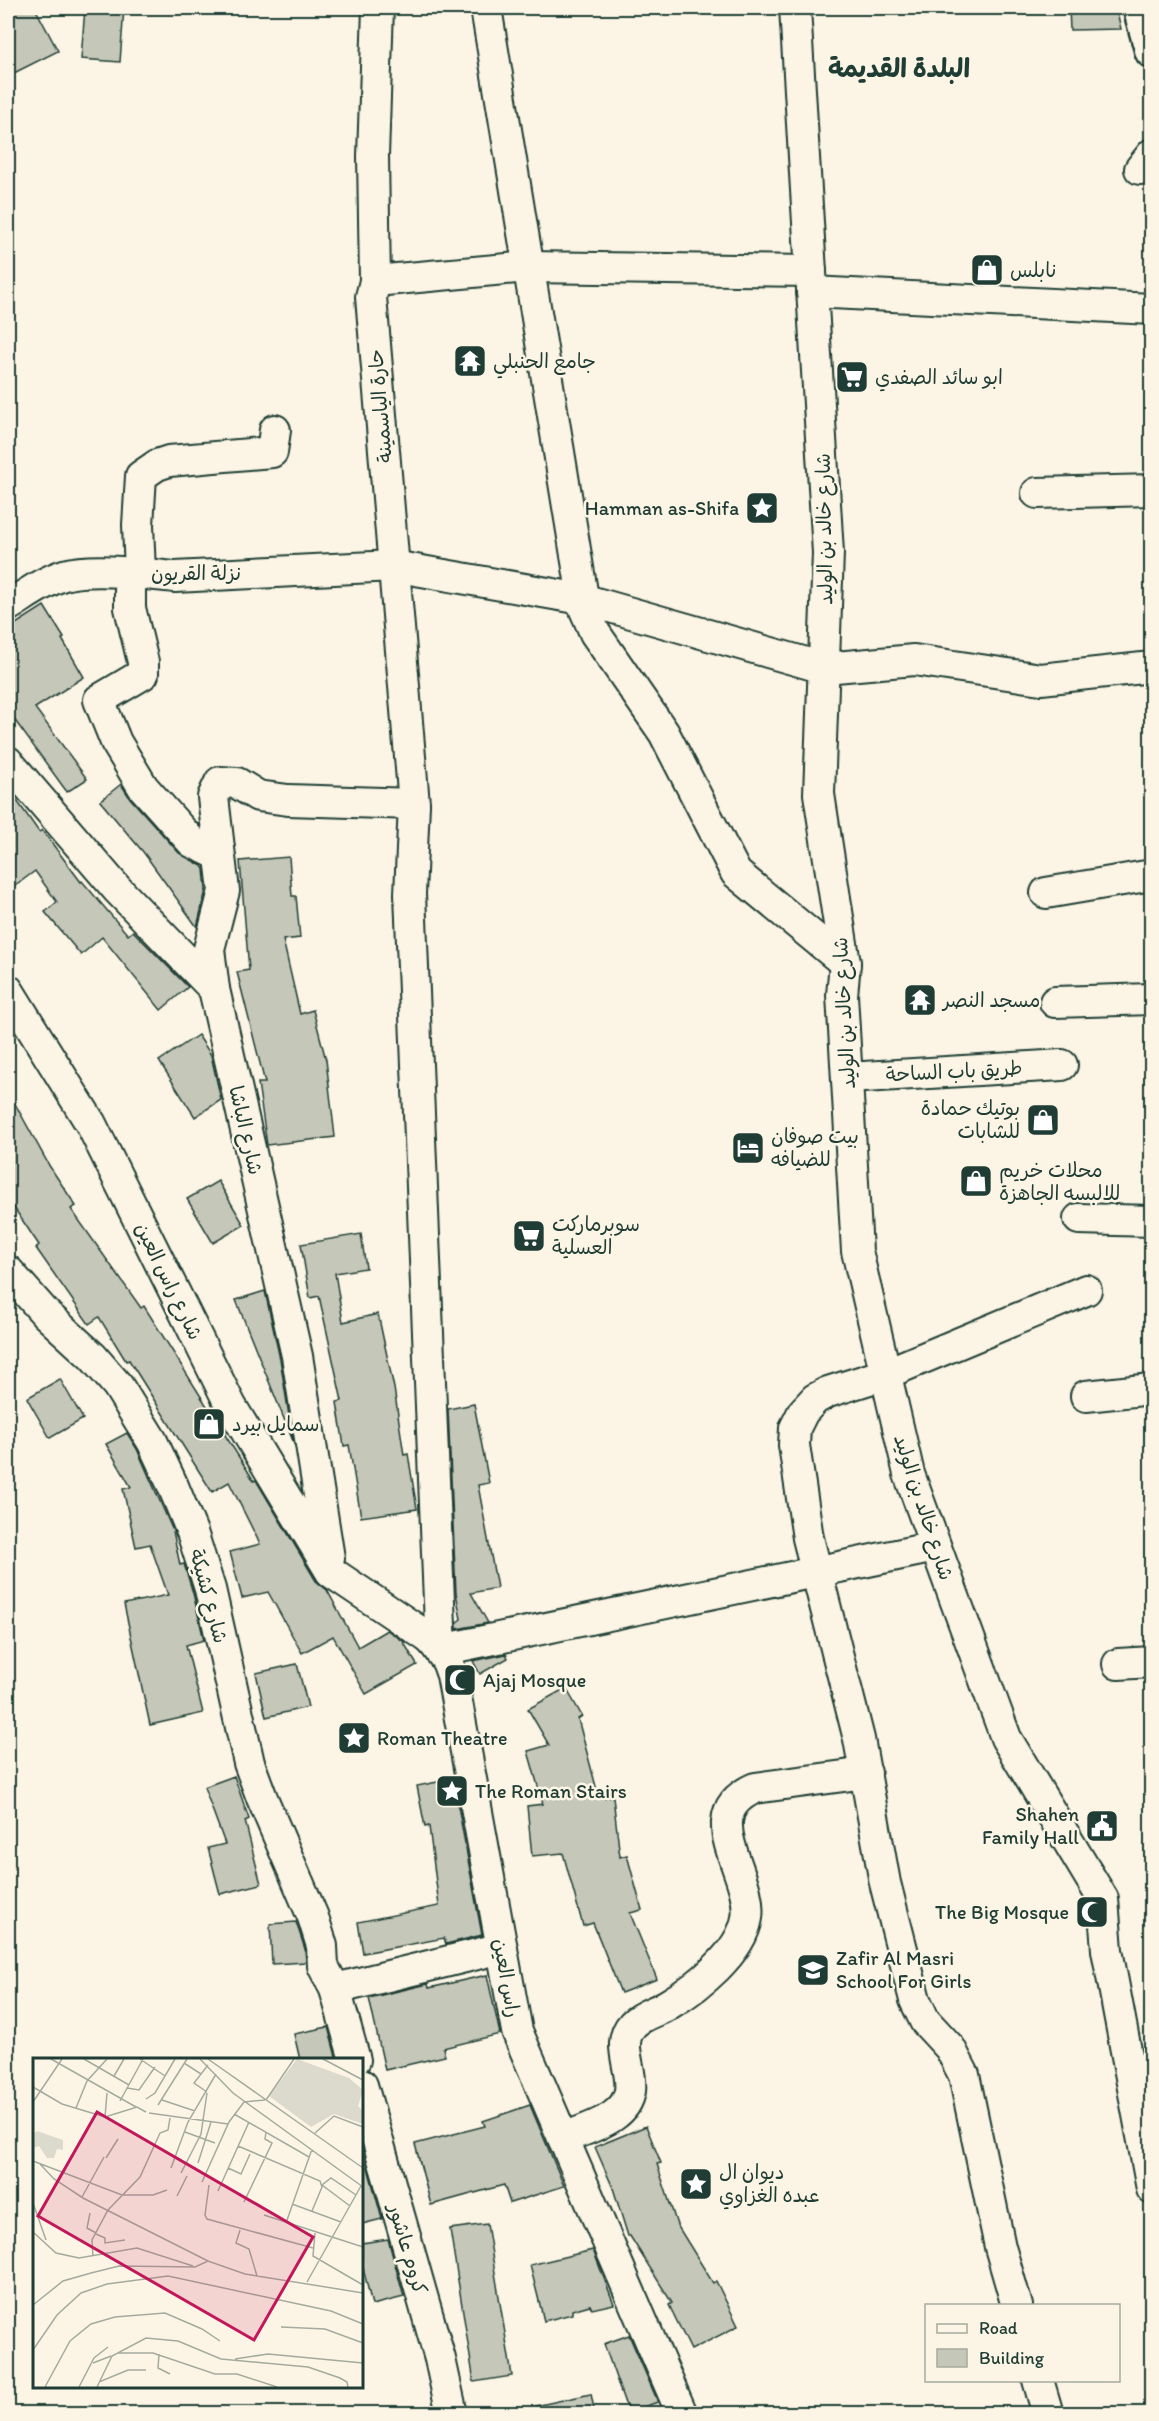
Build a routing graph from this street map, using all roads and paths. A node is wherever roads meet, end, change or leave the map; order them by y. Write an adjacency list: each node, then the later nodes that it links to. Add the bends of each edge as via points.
1 (378, 8): 7 (street, حارة الياسمينة, via 373,156)
2 (486, 8): 6 (street)
3 (795, 8): 8 (street, شارع خالد بن الوليد)
4 (1140, 8): 5 (main road)
5 (1152, 51)
6 (528, 267): 7 (street); 8 (street); 15 (street)
7 (375, 281): 13 (street, حارة الياسمينة, via 371,297)
8 (812, 282): 9 (street, via 1033,303); 18 (street, شارع خالد بن الوليد, via 828,553)
9 (1152, 309)
10 (275, 430): 14 (street, via 272,452 170,461 141,476)
11 (1152, 490): 12 (street)
12 (1037, 493)
13 (393, 566): 14 (street, نزلة القريون, via 175,577); 15 (street, نزلة القريون); 20 (street, حارة الياسمينة)
14 (135, 573): 16 (street, نزلة القريون, via 64,575); 21 (street, via 130,608 143,674 99,700 116,742 143,787 192,842)
15 (582, 598): 18 (street, نزلة القريون); 24 (street, via 595,633 664,733 736,873)
16 (8, 606)
17 (1152, 667): 18 (street, via 1041,679 914,660)
18 (824, 668): 24 (street, شارع خالد بن الوليد, via 819,794)
19 (8, 762): 25 (street, via 117,889)
20 (414, 804): 21 (street, شارع الباشا, via 288,800 258,796 237,783 220,782 213,797); 41 (street, حارة الياسمينة, via 410,894)
21 (219, 855): 25 (street, شارع الباشا, via 224,891 209,949)
22 (1152, 875): 23 (street)
23 (1046, 893)
24 (845, 963): 30 (street, شارع خالد بن الوليد, via 842,995)
25 (214, 989): 39 (street, شارع الباشا, via 297,1356)
26 (8, 990): 39 (street, شارع راس العين, via 91,1124 231,1406)
27 (1152, 999): 28 (street)
28 (1055, 1002)
29 (1062, 1065): 30 (street, طريق باب الساحة)
30 (847, 1078): 35 (street, شارع خالد بن الوليد, via 857,1251)
31 (1079, 1219): 32 (street)
32 (1152, 1221)
33 (8, 1271): 46 (street, شارع كشيكة, via 112,1379 135,1410 170,1478 210,1589 249,1763 313,1917)
34 (1086, 1290): 35 (street)
35 (885, 1374): 38 (street, شارع خالد بن الوليد, via 909,1474); 40 (street, via 815,1399 795,1428 794,1445)
36 (1152, 1389): 37 (street)
37 (1086, 1396)
38 (935, 1547): 40 (street); 49 (street, شارع خالد بن الوليد, via 1006,1738 1103,1899 1107,1950)
39 (331, 1572): 41 (street)
40 (816, 1572): 41 (street); 44 (street)
41 (433, 1642): 45 (street, راس العين, via 452,1674)
42 (1152, 1662): 43 (street)
43 (1118, 1664)
44 (866, 1773): 50 (street, via 755,1788 733,1803 727,1815 727,1834 748,1912 741,1938 724,1960 686,1992 631,2026 624,2043 632,2076 624,2106 606,2120); 52 (street, via 885,1883 915,2000 925,2021 950,2048 964,2075 1000,2247)
45 (502, 1948): 46 (street); 50 (street, راس العين, via 517,2031)
46 (329, 1977): 47 (street)
47 (354, 2058)
48 (363, 2088): 54 (street, كروم عاشور, via 435,2338)
49 (1145, 2121): 51 (street)
50 (563, 2138): 55 (street, راس العين)
51 (1152, 2190)
52 (1016, 2304)
53 (1039, 2382): 56 (street)
54 (452, 2414)
55 (682, 2414)
56 (1048, 2414)

